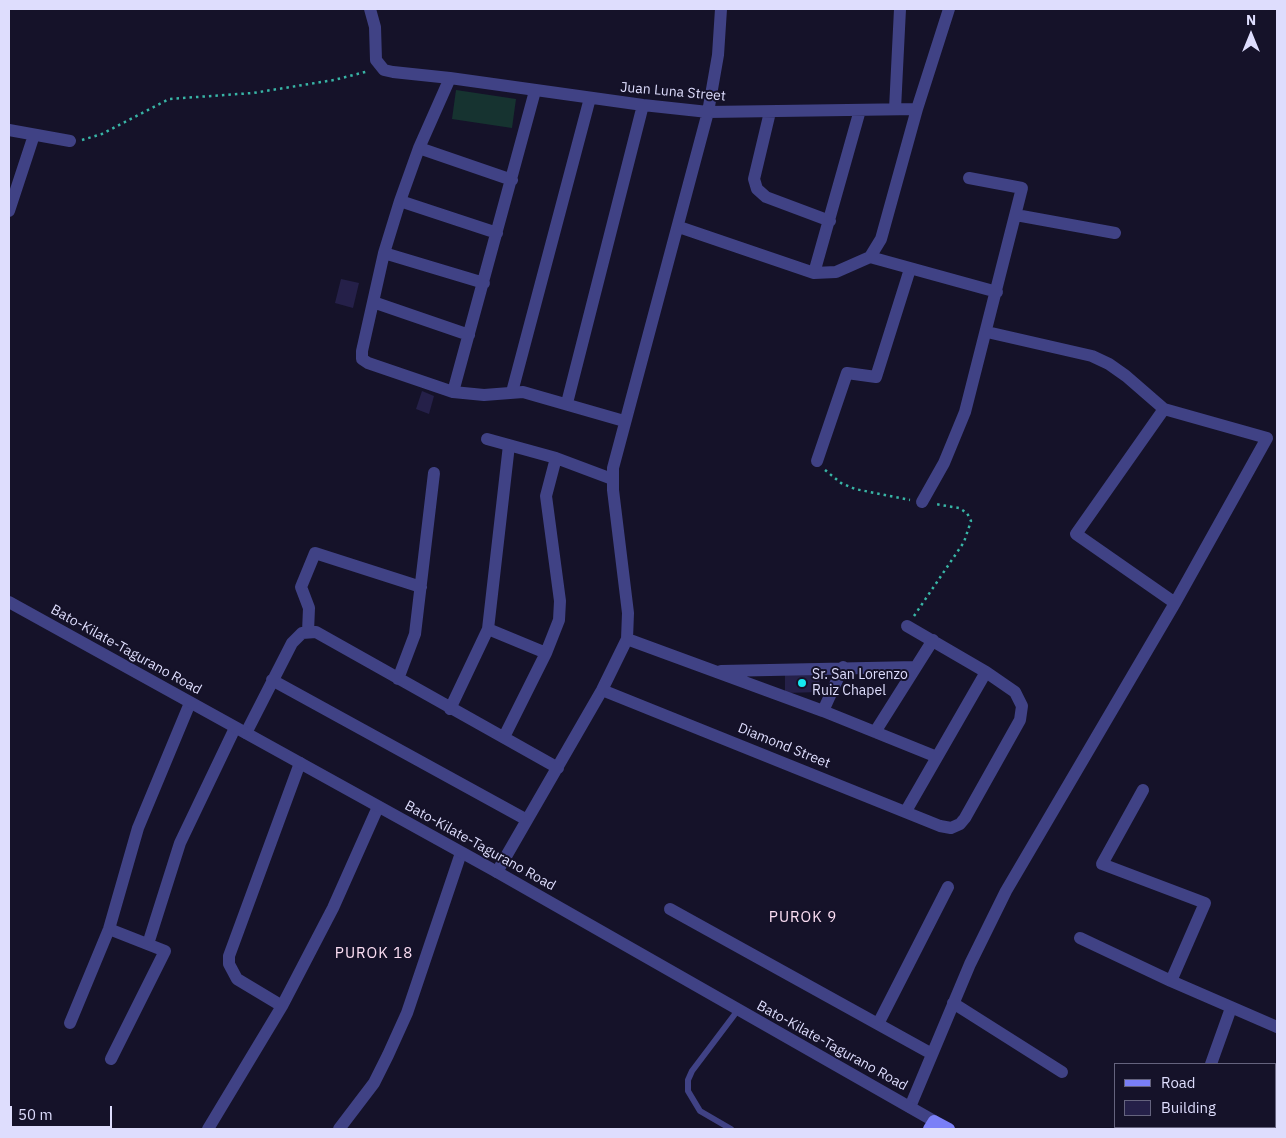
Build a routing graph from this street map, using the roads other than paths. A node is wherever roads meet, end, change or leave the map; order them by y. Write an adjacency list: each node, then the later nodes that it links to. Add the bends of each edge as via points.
1 (370, 9): 5 (street, Juan Luna Street, via 379,66 393,72)
2 (721, 9): 12 (street, via 718,55)
3 (900, 9): 9 (street)
4 (949, 9): 10 (street)
5 (450, 78): 6 (street, Juan Luna Street); 17 (street)
6 (536, 91): 7 (street, Juan Luna Street); 19 (street)
7 (590, 98): 8 (street, Juan Luna Street); 37 (street)
8 (643, 106): 12 (street, Juan Luna Street); 38 (street)
9 (895, 109): 10 (street, Juan Luna Street); 11 (street, Juan Luna Street)
10 (917, 109): 28 (street, via 881,239)
11 (860, 110): 13 (street, Juan Luna Street); 23 (street)
12 (708, 112): 13 (street, Juan Luna Street); 24 (street)
13 (770, 112): 23 (street, via 754,179 756,189 766,197)
14 (9, 130): 15 (street)
15 (34, 135): 16 (street); 21 (street)
16 (70, 141)
17 (419, 148): 19 (street); 20 (street)
18 (969, 178): 22 (street, via 1022,188)
19 (512, 180): 25 (street)
20 (400, 201): 25 (street); 27 (street)
21 (9, 211)
22 (1016, 215): 26 (street); 32 (street)
23 (830, 221): 30 (street)
24 (679, 227): 30 (street); 40 (street)
25 (498, 233): 31 (street)
26 (1115, 233)
27 (384, 252): 31 (street); 33 (street)
28 (870, 257): 29 (street); 30 (street, via 836,272)
29 (910, 269): 32 (street); 44 (street, via 876,378 848,373)
30 (814, 273)
31 (484, 283): 35 (street)
32 (997, 292): 34 (street)
33 (373, 302): 35 (street); 36 (street, via 362,350 364,362)
34 (987, 332): 39 (street, via 1068,350 1110,364); 47 (street, via 957,436)
35 (470, 335): 36 (street)
36 (453, 392): 37 (street, via 484,395)
37 (512, 392): 38 (street, via 534,394)
38 (567, 404): 40 (street)
39 (1164, 409): 50 (street, via 1076,534); 50 (street, via 1268,438)
40 (624, 421): 46 (street)
41 (487, 439): 42 (street)
42 (509, 445): 43 (street); 52 (street)
43 (556, 458): 46 (street); 56 (street, via 546,496 560,611)
44 (817, 461)
45 (434, 473): 48 (street)
46 (612, 479): 54 (street, via 628,613)
47 (922, 502)
48 (421, 587): 53 (street, via 315,553 301,587 309,608); 61 (street, via 412,645)
49 (9, 602): 64 (street, Bato-Kilate-Tagurano Road)
50 (1175, 603): 85 (street, via 1006,891 983,934)
51 (907, 626): 55 (street)
52 (488, 629): 56 (street); 65 (street)
53 (308, 632): 61 (street, via 326,636); 62 (street, via 302,633 292,643)
54 (627, 639): 59 (street); 63 (street)
55 (933, 640): 58 (street); 60 (street)
56 (546, 653): 69 (street)
57 (843, 667): 58 (street); 59 (street); 66 (street)
58 (916, 667): 68 (street)
59 (713, 671): 66 (street)
60 (986, 672): 70 (street); 75 (street, Diamond Street, via 1015,692 1022,712 965,818 956,827 946,828)
61 (398, 679): 65 (street)
62 (272, 680): 67 (street); 76 (street)
63 (602, 690): 72 (street); 75 (street, Diamond Street)
64 (190, 703): 67 (street, Bato-Kilate-Tagurano Road); 81 (street, via 138,828)
65 (450, 709): 69 (street)
66 (824, 712): 68 (street)
67 (240, 730): 71 (street, Bato-Kilate-Tagurano Road); 83 (street, via 180,843)
68 (875, 732): 70 (street)
69 (504, 737): 72 (street)
70 (936, 757): 75 (street)
71 (300, 763): 74 (street, Bato-Kilate-Tagurano Road); 86 (street, via 229,956 229,964 237,979)
72 (558, 768): 76 (street)
73 (1143, 790): 84 (street, via 1102,864 1205,903)
74 (378, 807): 77 (street, Bato-Kilate-Tagurano Road); 86 (street, via 333,908)
75 (906, 811)
76 (527, 820): 78 (street)
77 (461, 853): 78 (street, Bato-Kilate-Tagurano Road); 99 (street, via 407,1013 374,1084)
78 (498, 872): 88 (street, Bato-Kilate-Tagurano Road)
79 (948, 887): 90 (street)
80 (670, 909): 90 (street)
81 (109, 929): 83 (street); 89 (street)
82 (1080, 938): 84 (street)
83 (148, 944): 93 (street, via 165,951)
84 (1171, 981): 87 (street)
85 (954, 1003): 92 (street); 95 (street)
86 (282, 1006): 98 (street)
87 (1231, 1008): 91 (street); 94 (street)
88 (738, 1010): 96 (street, Bato-Kilate-Tagurano Road); 100 (lane, via 688,1080 688,1091 700,1111)
89 (70, 1023)
90 (878, 1024): 92 (street)
91 (1277, 1027)
92 (932, 1054): 96 (street)
93 (111, 1059)
94 (1211, 1063)
95 (1062, 1072)
96 (910, 1107): 97 (street, Bato-Kilate-Tagurano Road)
97 (932, 1125): 101 (main road)
98 (208, 1129)
99 (339, 1129)
100 (731, 1129)
101 (949, 1129)

